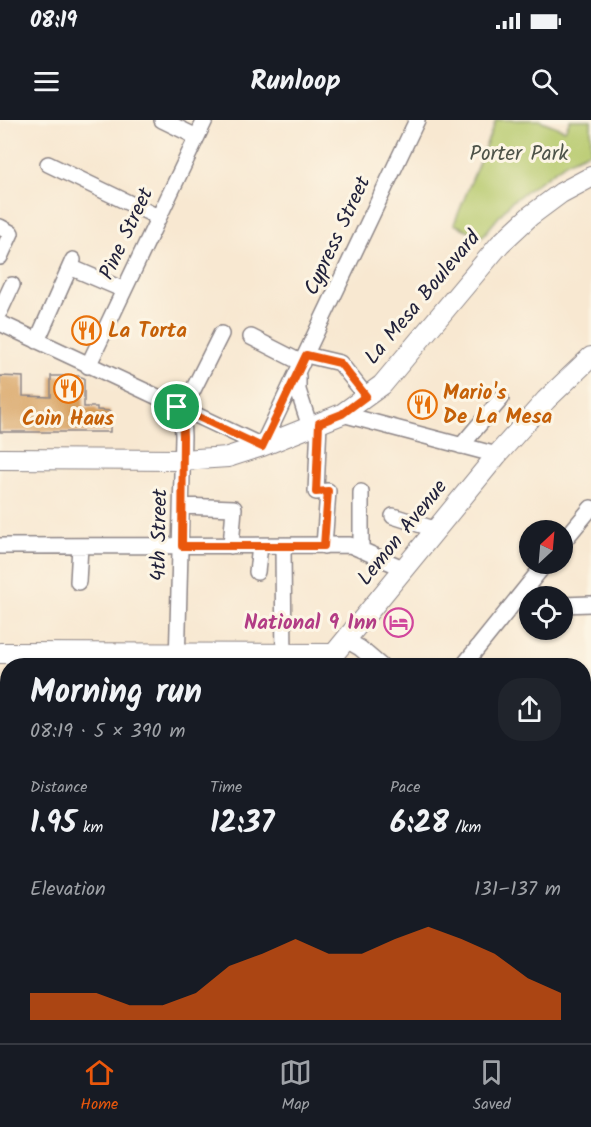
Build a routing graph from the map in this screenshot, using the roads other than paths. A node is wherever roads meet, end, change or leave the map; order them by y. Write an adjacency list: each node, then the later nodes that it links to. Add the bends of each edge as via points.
1 (162, 120): 4 (street)
2 (205, 120): 4 (street, Pine Street)
3 (417, 120): 18 (street, Cypress Street)
4 (197, 137): 7 (street, Pine Street)
5 (48, 164): 7 (street)
6 (591, 178): 20 (main road, La Mesa Boulevard, via 561,193 500,244 382,385)
7 (158, 218): 11 (street, Pine Street)
8 (0, 227): 9 (street, via 11,233)
9 (0, 257)
10 (12, 285): 12 (street)
11 (124, 290): 16 (street, via 71,264); 19 (street, Pine Street)
12 (0, 311)
13 (0, 323): 16 (street)
14 (222, 334): 22 (street)
15 (251, 337): 18 (street)
16 (36, 341): 19 (street)
17 (591, 357): 27 (main road, Lemon Avenue, via 546,400)
18 (302, 362): 20 (street, via 340,363); 24 (street, Cypress Street, via 298,390); 26 (street, Cypress Street)
19 (88, 366): 22 (street)
20 (366, 396): 23 (main road, La Mesa Boulevard)
21 (501, 399): 25 (street)
22 (180, 408): 26 (street); 29 (street, 4th Street)
23 (342, 414): 24 (main road, La Mesa Boulevard); 25 (street)
24 (315, 425): 26 (main road, La Mesa Boulevard); 42 (street, via 316,492 328,491)
25 (461, 446): 27 (street)
26 (262, 447): 29 (main road, La Mesa Boulevard, via 228,457)
27 (498, 455): 34 (main road, Lemon Avenue)
28 (0, 459): 29 (main road, La Mesa Boulevard)
29 (182, 460): 31 (street, 4th Street)
30 (361, 492): 43 (street)
31 (182, 506): 38 (street, 4th Street); 39 (street, via 234,508)
32 (591, 508): 35 (street)
33 (393, 516): 34 (street)
34 (437, 530): 44 (main road, Lemon Avenue)
35 (573, 530)
36 (0, 546): 37 (street)
37 (80, 546): 38 (street); 46 (street)
38 (182, 546): 39 (street); 53 (street, 4th Street)
39 (231, 546): 40 (street)
40 (260, 546): 41 (street); 45 (street)
41 (283, 546): 42 (street); 54 (street)
42 (324, 546): 43 (street, via 350,545)
43 (361, 550): 44 (street)
44 (405, 569): 50 (main road, Lemon Avenue)
45 (258, 573)
46 (78, 582)
47 (591, 604): 48 (street)
48 (573, 605)
49 (519, 607): 57 (street)
50 (346, 640): 55 (main road, Lemon Avenue, via 334,654); 56 (street)
51 (0, 653): 52 (main road, Lemon Avenue)
52 (61, 658)
53 (177, 658)
54 (284, 658)
55 (301, 658)
56 (373, 658)
57 (471, 658)

